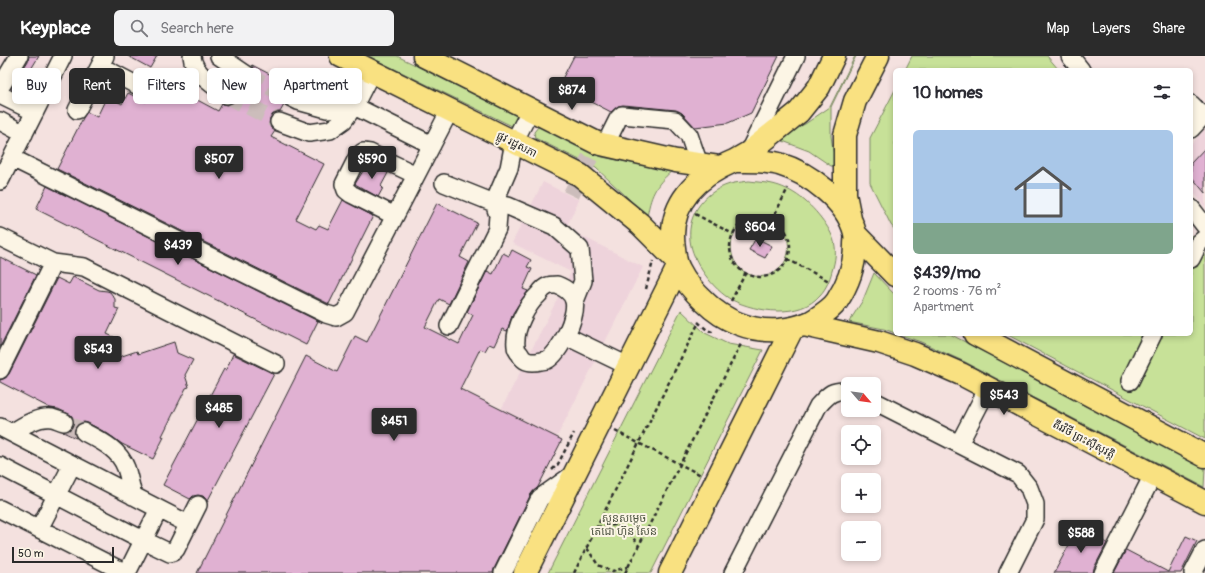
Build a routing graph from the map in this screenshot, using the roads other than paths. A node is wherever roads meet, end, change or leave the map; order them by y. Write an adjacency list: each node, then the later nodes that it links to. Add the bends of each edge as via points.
1 (19, 56): 17 (street)
2 (63, 56): 25 (street)
3 (192, 56): 16 (street, via 192,62)
4 (219, 56): 12 (street)
5 (341, 56): 14 (main road, ផ្លូវ រដ្ឋសភា)
6 (424, 56): 22 (main road)
7 (796, 56): 35 (street)
8 (834, 56): 35 (main road, via 819,87 799,112)
9 (878, 56): 43 (main road, via 855,101 845,135 845,194)
10 (1070, 56): 13 (street)
11 (103, 61): 15 (street); 23 (street)
12 (237, 68)
13 (1080, 68)
14 (372, 71): 20 (street); 24 (main road, ផ្លូវ រដ្ឋសភា)
15 (133, 81)
16 (207, 82)
17 (0, 88)
18 (0, 94): 25 (street)
19 (309, 104): 20 (street, via 327,109)
20 (354, 106): 28 (street, via 344,120 330,130 309,134); 32 (street)
21 (1193, 106): 26 (street)
22 (531, 109): 31 (street); 33 (main road)
23 (77, 110)
24 (450, 110): 31 (main road, ផ្លូវ រដ្ឋសភា); 32 (street)
25 (35, 112): 30 (street)
26 (1204, 115): 29 (street)
27 (0, 122): 30 (street)
28 (279, 122)
29 (1193, 127)
30 (24, 134): 34 (street)
31 (514, 142): 39 (street, via 509,168); 47 (main road, ផ្លូវ រដ្ឋសភា, via 580,175 640,224)
32 (432, 145): 36 (street)
33 (605, 145): 35 (main road, via 676,161); 35 (street, via 622,116 675,120)
34 (12, 158): 37 (street); 41 (street, via 336,317 345,312)
35 (725, 162): 43 (main road, via 758,160 798,172 828,192 838,203); 47 (main road, via 704,177 679,206 673,223)
36 (416, 175): 41 (street); 41 (street, via 370,153 363,152 358,156 344,184 346,190)
37 (0, 181)
38 (444, 183): 39 (street)
39 (494, 203): 50 (street, via 508,206 554,226 580,249 583,281); 51 (street, via 498,214 497,229)
40 (1193, 211): 42 (street)
41 (395, 216)
42 (1205, 226)
43 (852, 227): 49 (main road); 52 (main road, via 855,252 852,272 845,289 835,305 821,316)
44 (0, 237): 48 (street)
45 (1205, 238): 46 (street, via 1199,243)
46 (1193, 255)
47 (677, 263): 52 (main road, via 687,283 710,308 726,318 755,329 770,331); 57 (main road)
48 (53, 264): 56 (street, via 84,267); 58 (street)
49 (893, 273)
50 (575, 301): 53 (street, via 574,317); 53 (street, via 565,288 557,285 547,286 534,298 523,315 516,347 522,358 528,362 547,360)
51 (449, 326)
52 (798, 327): 60 (main road, តីរវិថី ព្រះស៊ីសុវត្តិ, via 879,342 915,354); 85 (main road)
53 (566, 336): 57 (street)
54 (979, 336): 67 (main road)
55 (1152, 336): 59 (street)
56 (276, 364)
57 (628, 366): 70 (main road)
58 (0, 370)
59 (1130, 381)
60 (988, 388): 66 (street); 71 (main road, តីរវិថី ព្រះស៊ីសុវត្តិ)
61 (841, 391): 86 (street, via 828,394 818,406)
62 (881, 405): 66 (street)
63 (64, 422): 64 (street, via 50,418)
64 (6, 430): 68 (street)
65 (84, 432): 73 (street, via 111,447 120,457 126,468)
66 (959, 444): 87 (street, via 1018,474 1029,488 1035,519)
67 (1205, 456)
68 (72, 465): 72 (street); 73 (street)
69 (0, 466): 72 (street)
70 (575, 473): 83 (street, via 540,498); 84 (main road)
71 (1154, 475): 74 (main road, តីរវិថី ព្រះស៊ីសុវត្តិ); 88 (street)
72 (57, 495): 79 (street); 80 (street)
73 (133, 496): 76 (street)
74 (1205, 502)
75 (198, 505): 78 (street)
76 (159, 509): 78 (street); 80 (street)
77 (0, 510): 79 (street)
78 (188, 524): 80 (street, via 173,552 170,553)
79 (39, 529): 82 (street)
80 (143, 540): 82 (street)
81 (1205, 550): 89 (street)
82 (127, 573)
83 (503, 573)
84 (525, 573)
85 (670, 573)
86 (733, 573)
87 (1008, 573)
88 (1103, 573)
89 (1193, 573)

